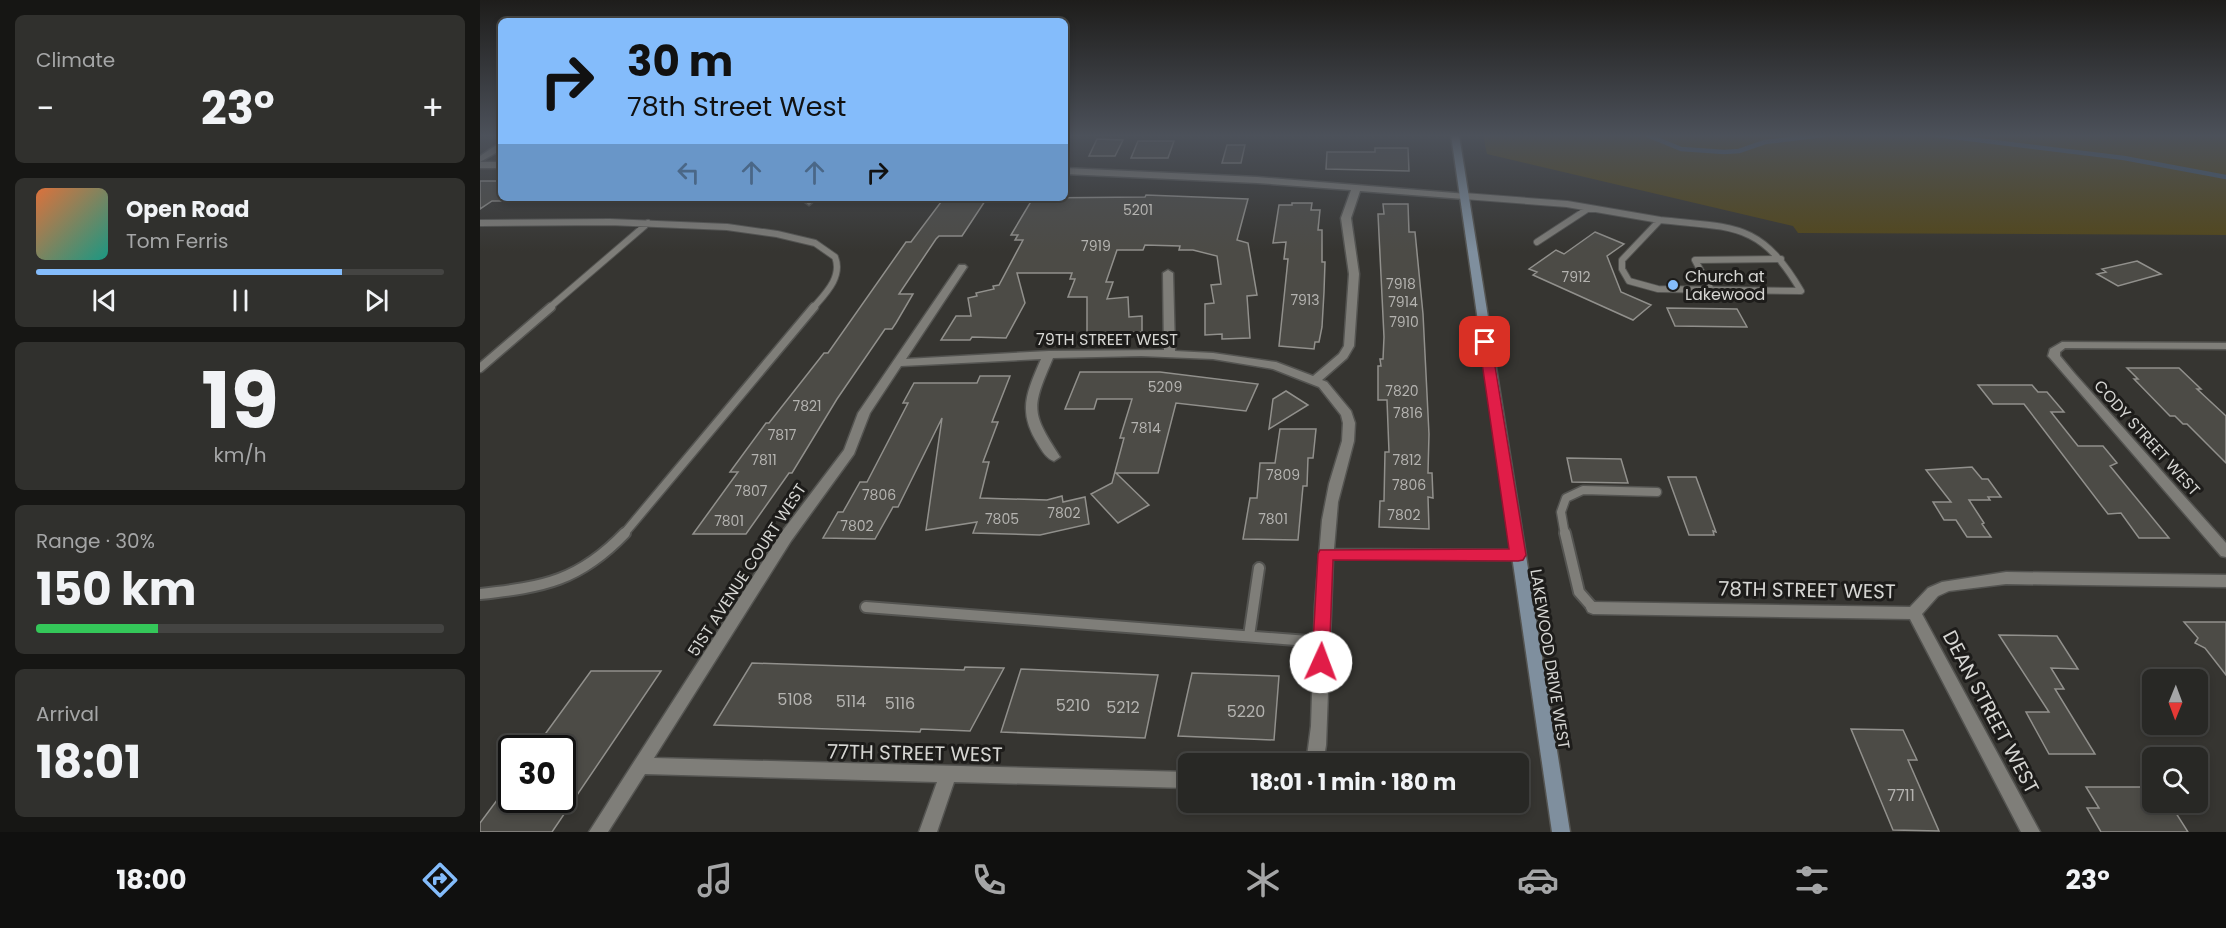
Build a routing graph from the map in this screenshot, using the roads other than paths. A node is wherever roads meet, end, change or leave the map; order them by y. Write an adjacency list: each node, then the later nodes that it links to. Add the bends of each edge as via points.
1 (1129, 174): 3 (street)
2 (1461, 174): 4 (main road, LAKEWOOD DRIVE WEST)
3 (1356, 188): 4 (street); 19 (street, via 1346,218 1354,274 1349,346)
4 (1464, 196): 5 (lane); 24 (main road, LAKEWOOD DRIVE WEST)
5 (1589, 208): 6 (lane); 9 (lane)
6 (1660, 220): 10 (lane, via 1732,228 1771,247); 13 (lane, via 1622,260 1622,270 1629,281 1659,289)
7 (480, 223): 8 (lane)
8 (648, 223): 18 (lane); 27 (lane, via 731,227 808,240 826,247 836,258 836,278 654,500 590,565 554,581)
9 (1537, 242)
10 (1781, 259): 13 (lane, via 1695,260); 13 (lane, via 1801,291)
11 (962, 267): 17 (street, 51ST AVENUE COURT WEST)
12 (1168, 273): 16 (street)
13 (1711, 290)
14 (2226, 346): 22 (street, CODY STREET WEST, via 2062,345 2054,351 2071,377)
15 (1049, 354): 16 (street, 79TH STREET WEST); 17 (street, 79TH STREET WEST); 20 (street, via 1035,385 1029,412 1040,439)
16 (1169, 354): 19 (street, 79TH STREET WEST, via 1276,364)
17 (896, 363): 34 (street, 51ST AVENUE COURT WEST, via 864,413 850,451 786,537)
18 (480, 369)
19 (1315, 380): 23 (street, 79TH STREET WEST, via 1341,400 1349,422 1347,447 1334,485)
20 (1054, 457)
21 (1657, 492): 29 (lane, via 1583,490 1566,498 1561,512 1568,553 1579,592)
22 (2226, 552)
23 (1326, 554): 24 (street); 32 (street, 79TH STREET WEST)
24 (1518, 555): 39 (main road, LAKEWOOD DRIVE WEST)
25 (1259, 568): 31 (lane)
26 (2226, 581): 30 (street, 78TH STREET WEST, via 2006,578 1947,586 1933,592)
27 (480, 594)
28 (866, 607): 31 (lane)
29 (1593, 608): 30 (street, 78TH STREET WEST)
30 (1914, 613): 40 (street, DEAN STREET WEST)
31 (1249, 636): 32 (lane)
32 (1321, 642): 33 (street, 79TH STREET WEST)
33 (1315, 753)
34 (640, 766): 35 (street, 77TH STREET WEST); 37 (street, 51ST AVENUE COURT WEST)
35 (948, 775): 36 (street, 77TH STREET WEST); 38 (street)
36 (1178, 780)
37 (598, 832)
38 (928, 832)
39 (1561, 832)
40 (2031, 832)

